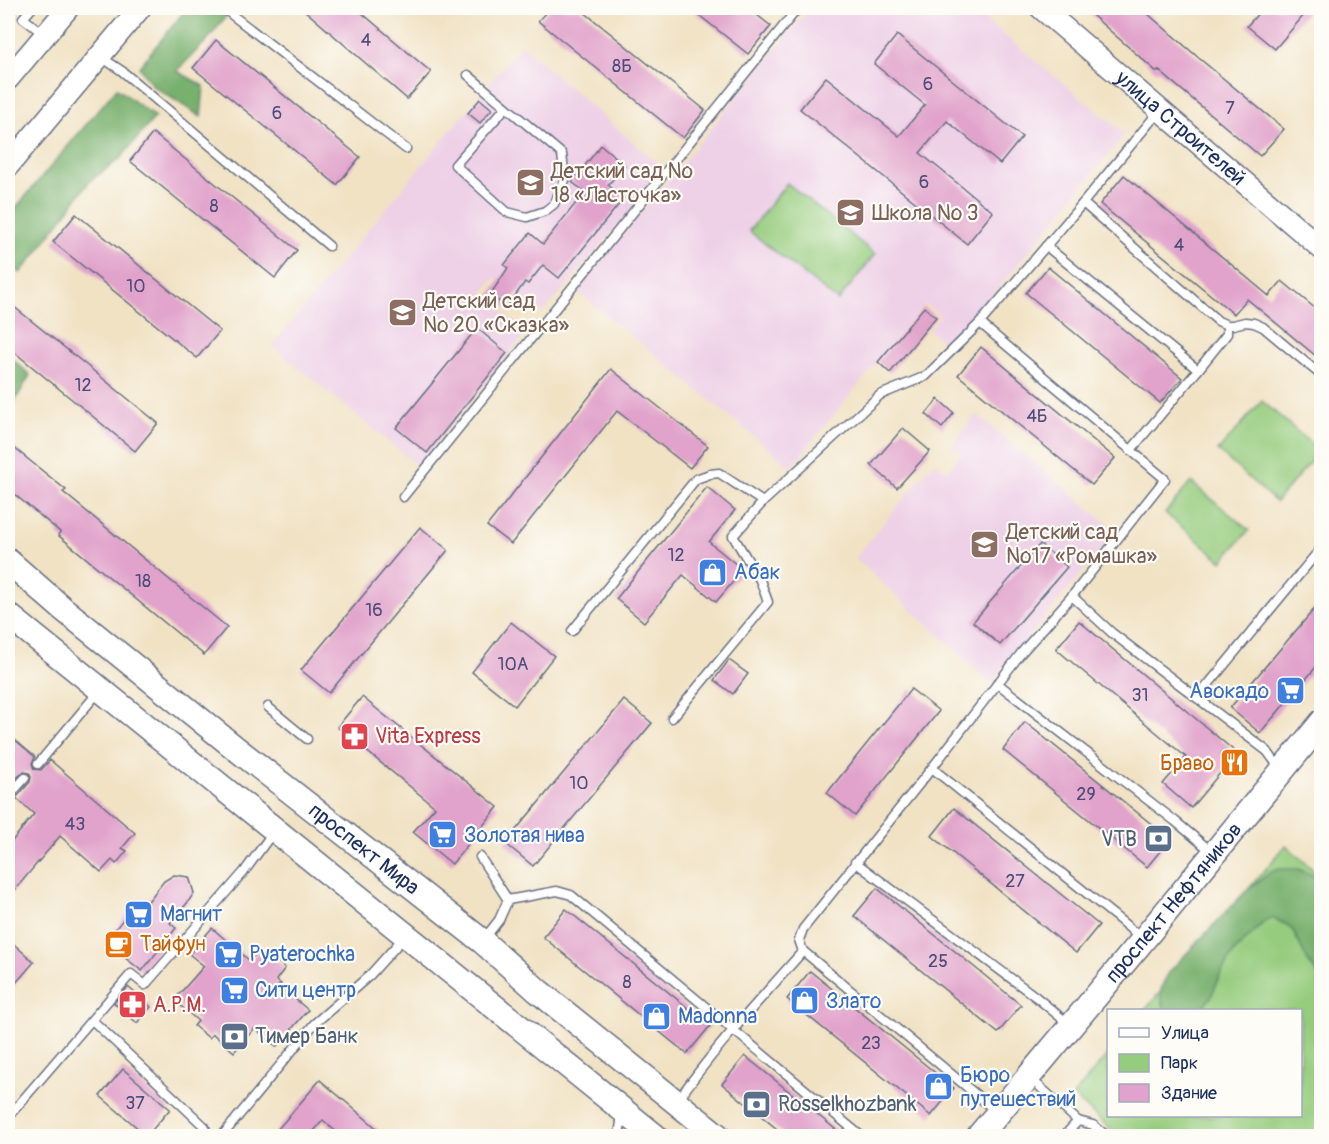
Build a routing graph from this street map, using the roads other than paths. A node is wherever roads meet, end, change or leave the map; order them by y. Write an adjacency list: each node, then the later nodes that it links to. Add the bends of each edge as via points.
1 (32, 8): 7 (lane, via 23,18)
2 (68, 8): 7 (street)
3 (140, 8): 8 (street)
4 (223, 8): 13 (lane)
5 (798, 8): 24 (lane)
6 (1041, 8): 12 (street, улица Строителей)
7 (45, 35): 10 (street)
8 (99, 56): 14 (street); 17 (lane, via 122,71)
9 (468, 75): 11 (lane)
10 (8, 79)
11 (506, 107): 11 (lane, via 562,154 565,180 554,204 527,217 507,212 455,165)
12 (1160, 110): 15 (lane); 16 (street, улица Строителей)
13 (405, 148)
14 (8, 166)
15 (1083, 203): 18 (lane); 20 (lane)
16 (1320, 245)
17 (329, 246)
18 (1046, 246): 19 (lane); 21 (lane)
19 (980, 323): 23 (lane); 25 (lane, via 926,376 879,394)
20 (1227, 325): 21 (lane, via 1227,334); 22 (lane, via 1245,322 1263,327)
21 (1198, 370): 23 (lane)
22 (1322, 376)
23 (1131, 450): 28 (lane, via 1165,479)
24 (403, 497)
25 (763, 502): 31 (lane, via 719,473 696,479); 37 (lane, via 733,536 760,580 768,602)
26 (1322, 547): 35 (lane)
27 (8, 561): 29 (main road, проспект Мира)
28 (1072, 596): 33 (lane); 35 (lane, via 1112,633)
29 (62, 608): 32 (main road, via 42,622); 52 (main road, проспект Мира)
30 (8, 615): 32 (main road, проспект Мира)
31 (572, 630)
32 (38, 639): 34 (main road, проспект Мира)
33 (997, 683): 41 (lane); 46 (lane)
34 (100, 689): 40 (lane); 45 (main road, проспект Мира)
35 (1197, 698): 42 (lane, via 1267,751)
36 (268, 707): 39 (lane)
37 (672, 718)
38 (1322, 722): 42 (main road, проспект Нефтяников)
39 (307, 739)
40 (38, 764)
41 (932, 768): 48 (lane); 51 (lane)
42 (1281, 770): 46 (main road, проспект Нефтяников)
43 (26, 778): 44 (lane)
44 (8, 798)
45 (275, 830): 50 (main road, проспект Мира); 55 (lane, via 244,872 145,985 131,974)
46 (1214, 854): 51 (main road, проспект Нефтяников)
47 (480, 857): 49 (lane)
48 (855, 862): 53 (lane, via 803,929); 57 (lane)
49 (508, 900): 52 (lane, via 499,920); 58 (lane, via 558,891 571,895)
50 (406, 936): 56 (main road, проспект Мира); 66 (lane, via 370,975 314,1024)
51 (1143, 940): 57 (main road, проспект Нефтяников)
52 (482, 941): 54 (main road, проспект Мира)
53 (803, 951): 58 (lane); 62 (lane)
54 (538, 991): 56 (main road, via 531,1010); 60 (main road, проспект Мира)
55 (92, 1020): 63 (lane); 65 (lane, via 206,1127)
56 (512, 1021): 61 (main road, проспект Мира)
57 (1072, 1027): 59 (main road, проспект Нефтяников)
58 (733, 1030): 60 (lane); 70 (lane)
59 (1029, 1077): 62 (main road, проспект Нефтяников); 64 (lane)
60 (676, 1103): 69 (main road, проспект Мира)
61 (623, 1110): 67 (lane); 68 (main road, проспект Мира)
62 (999, 1114): 71 (main road, проспект Нефтяников)
63 (8, 1117)
64 (1078, 1121): 72 (lane); 73 (lane, via 1094,1125)
65 (207, 1137)
66 (222, 1137)
67 (619, 1137)
68 (655, 1137)
69 (718, 1137)
70 (861, 1137)
71 (979, 1137)
72 (1064, 1137)
73 (1107, 1137)

